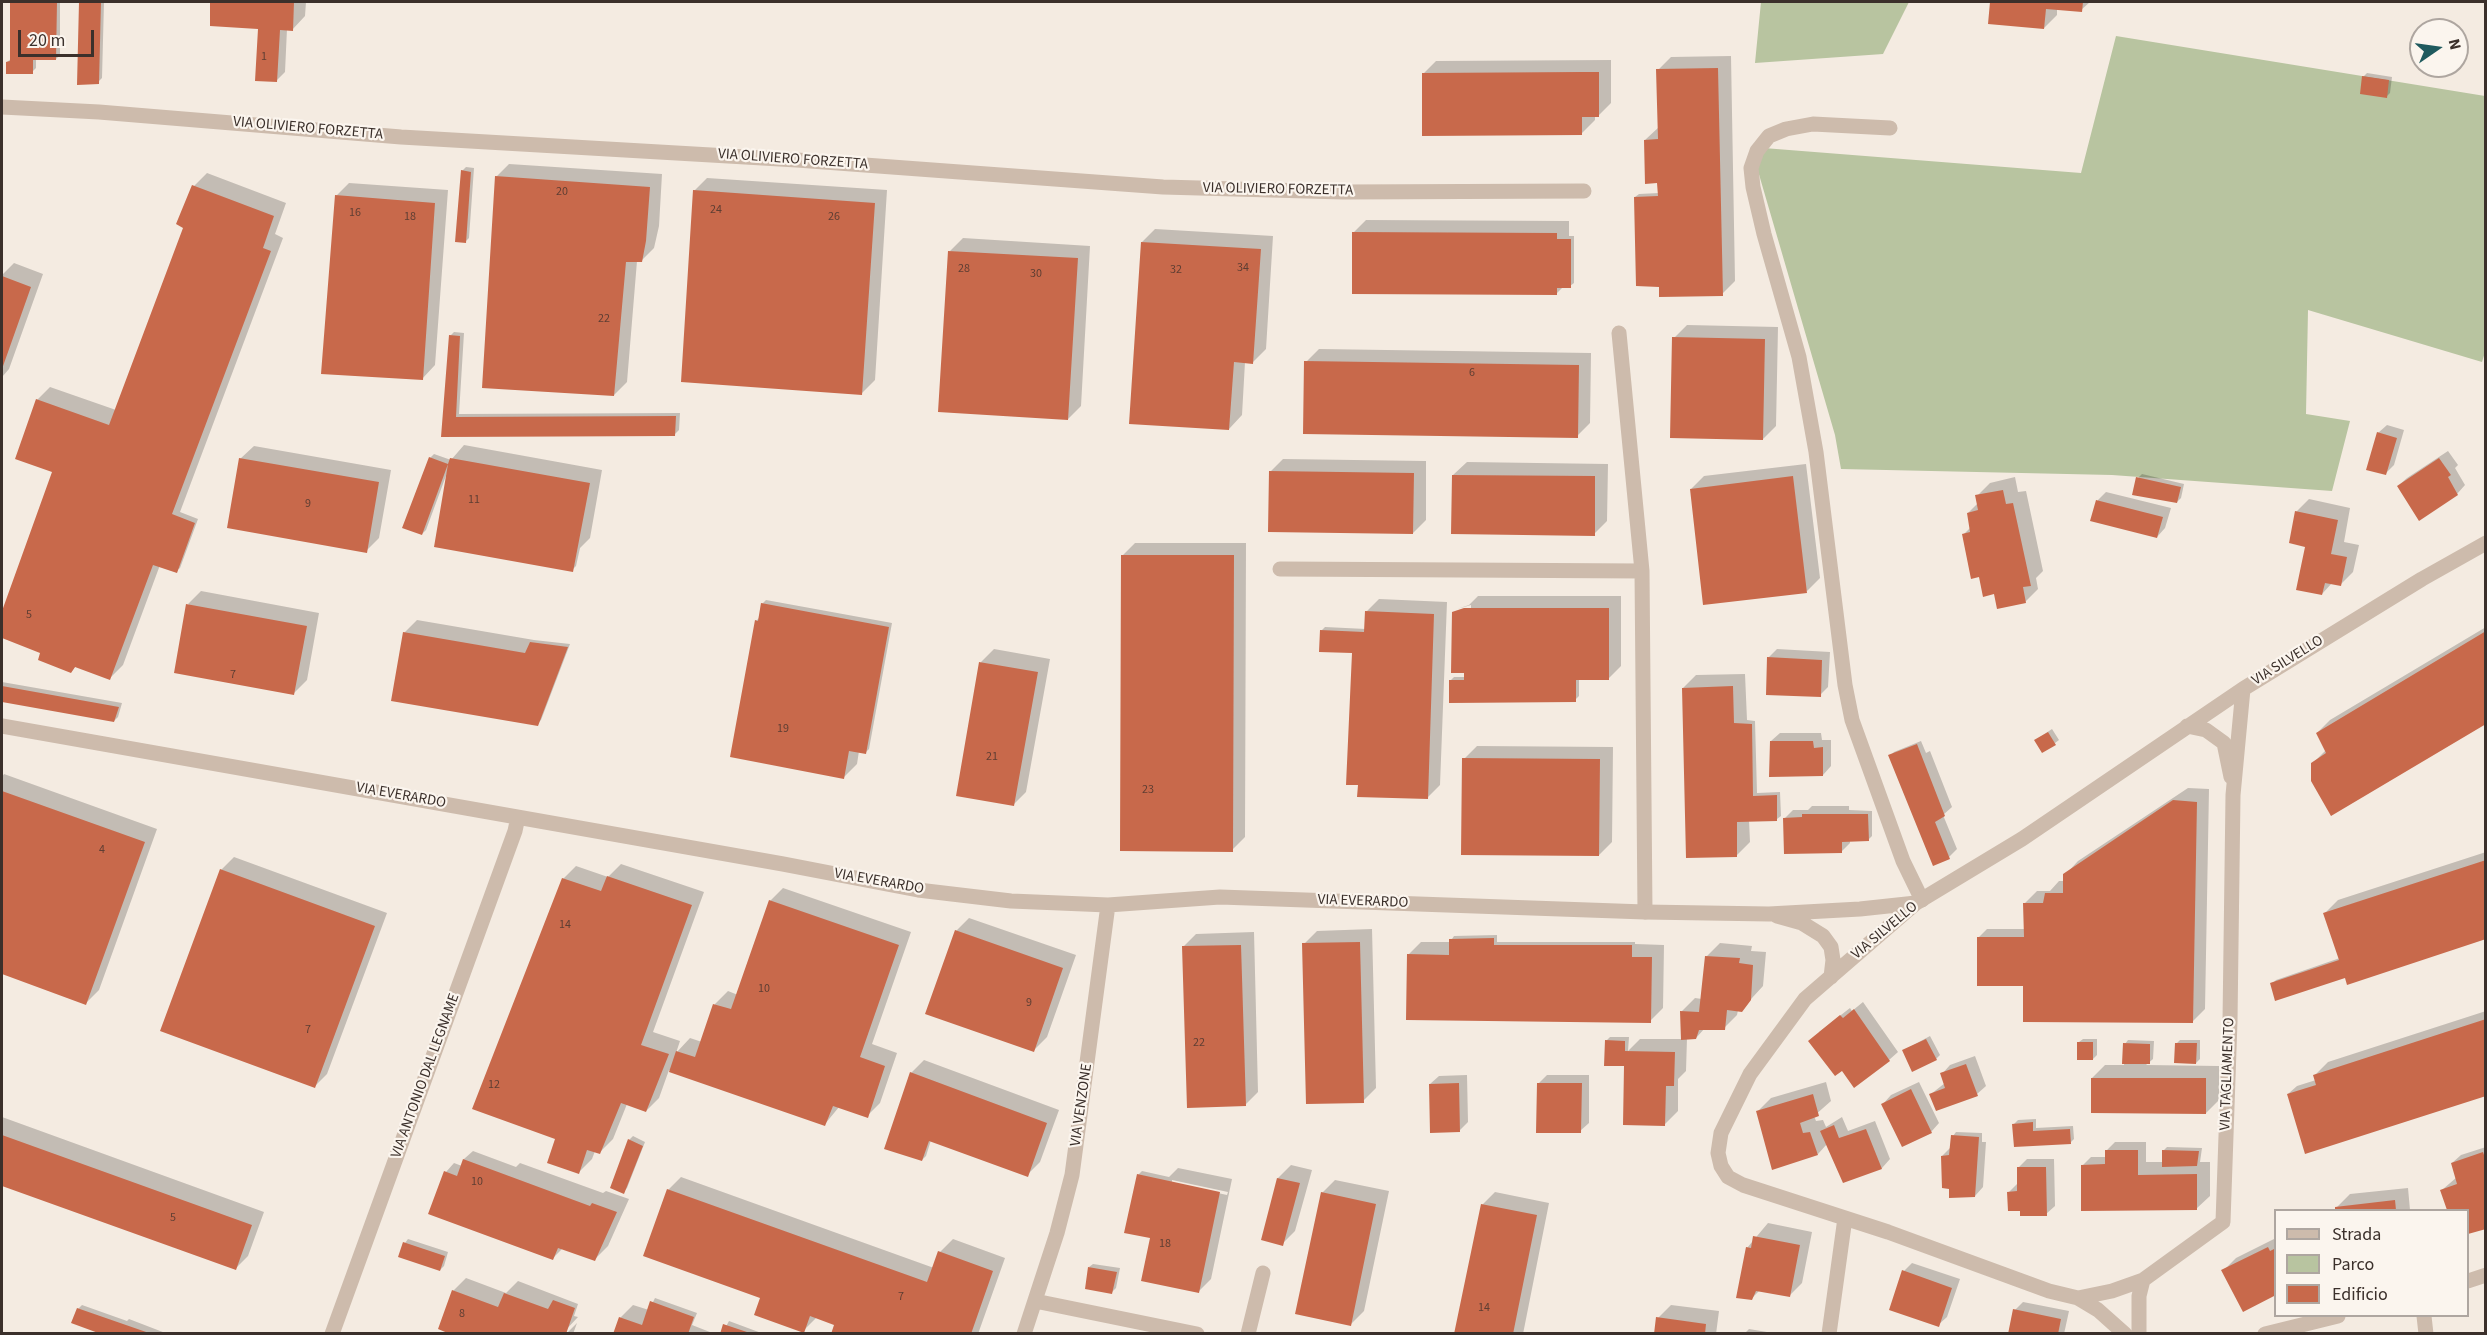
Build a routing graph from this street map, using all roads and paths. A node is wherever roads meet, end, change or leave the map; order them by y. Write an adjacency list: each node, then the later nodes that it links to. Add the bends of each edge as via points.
1 (2, 107): 3 (street, VIA OLIVIERO FORZETTA, via 1163,187 1343,192)
2 (1890, 128): 13 (street, via 1813,124 1786,129 1769,136 1757,151 1751,168 1752,187 1803,378 1820,474 1852,720)
3 (1584, 191)
4 (1619, 333): 7 (street)
5 (2486, 543): 8 (street, VIA SILVELLO)
6 (1281, 569): 7 (street)
7 (1642, 571): 15 (street)
8 (2243, 689): 10 (street, VIA SILVELLO); 11 (street, VIA TAGLIAMENTO)
9 (2, 726): 12 (street, VIA EVERARDO)
10 (2187, 726): 11 (street, VIA TAGLIAMENTO, via 2206,730 2224,743); 13 (street, VIA SILVELLO, via 2022,840)
11 (2234, 795): 21 (street, VIA TAGLIAMENTO, via 2223,1222)
12 (518, 817): 14 (street, VIA EVERARDO, via 918,890 1011,902); 28 (street, VIA ANTONIO DAL LEGNAME)
13 (1919, 902): 16 (street, VIA EVERARDO); 17 (street, VIA SILVELLO)
14 (1108, 905): 15 (street, VIA EVERARDO, via 1220,897); 25 (street, VIA VENZONE, via 1072,1175)
15 (1645, 912): 16 (street, VIA EVERARDO)
16 (1768, 914): 17 (street, VIA EVERARDO, via 1802,923 1823,936 1831,947)
17 (1831, 977): 18 (street, VIA SILVELLO, via 1805,999 1750,1074 1721,1133 1718,1153 1720,1166 1728,1177 1743,1185)
18 (1845, 1218): 24 (street, VIA SILVELLO); 32 (street)
19 (1263, 1273): 31 (street)
20 (2486, 1275): 22 (street)
21 (2143, 1280): 23 (street, VIA TAGLIAMENTO); 34 (street)
22 (2469, 1281)
23 (2112, 1291): 24 (street, VIA SILVELLO)
24 (2078, 1298): 33 (street)
25 (1035, 1301): 29 (street, VIA VENZONE); 30 (street)
26 (2334, 1317): 35 (street)
27 (2424, 1317): 36 (street)
28 (332, 1334)
29 (1024, 1334)
30 (1197, 1334)
31 (1248, 1334)
32 (1828, 1334)
33 (2125, 1334)
34 (2139, 1334)
35 (2265, 1334)
36 (2426, 1334)

